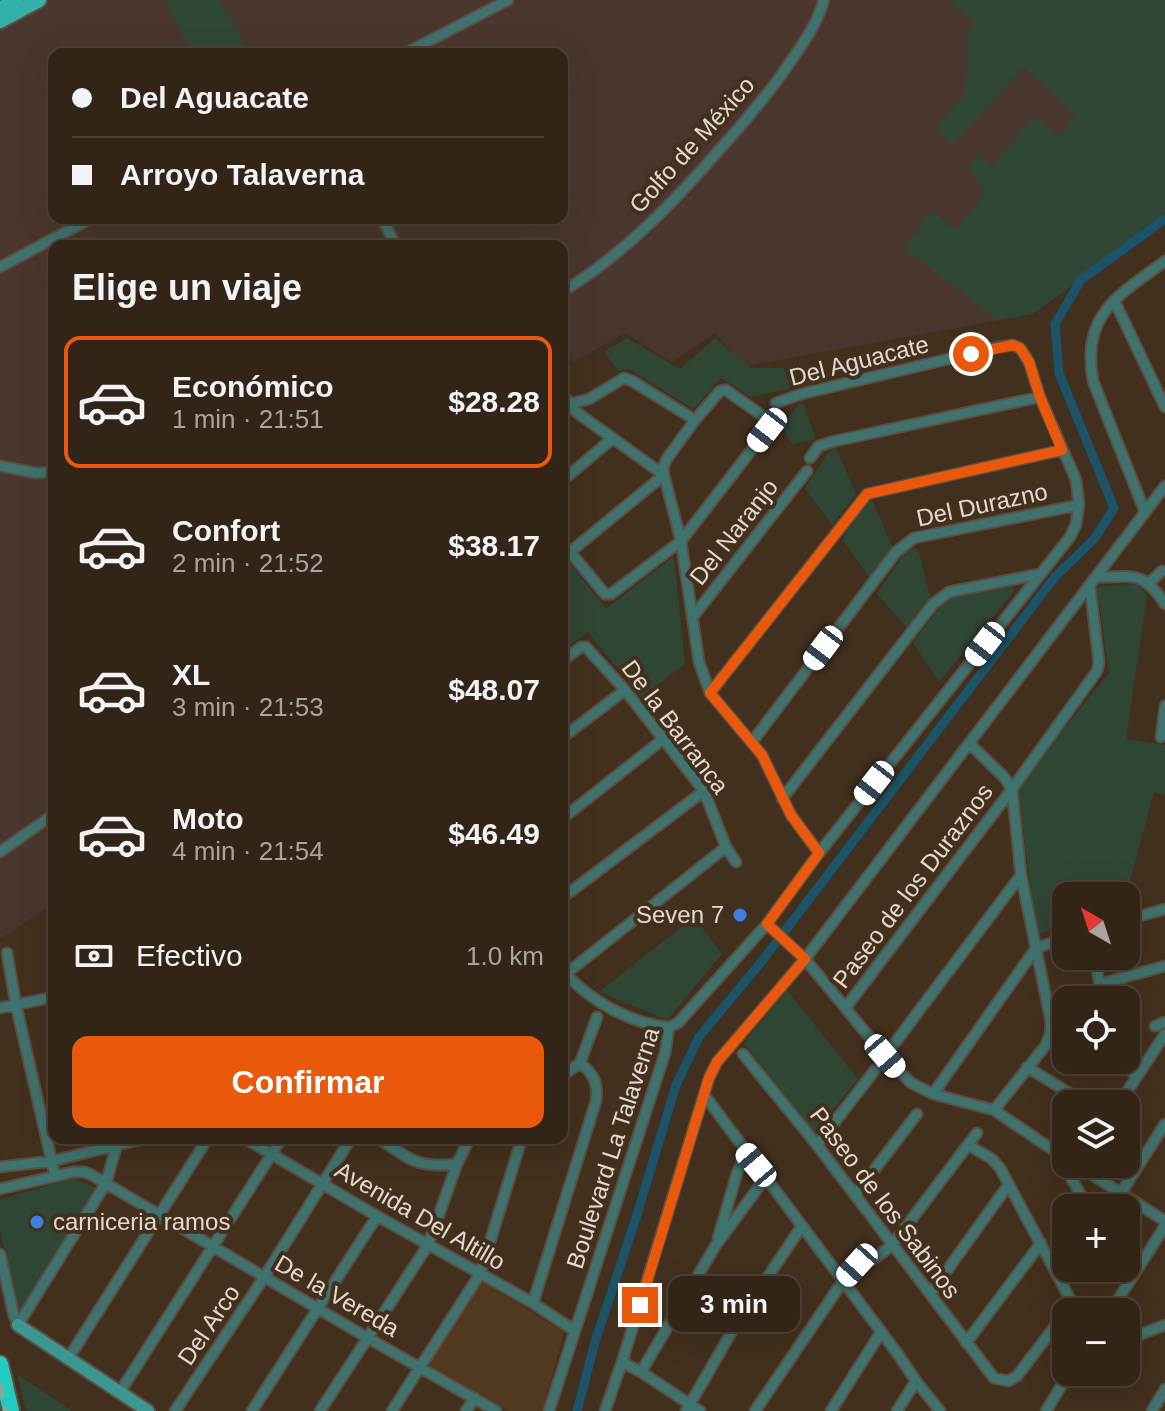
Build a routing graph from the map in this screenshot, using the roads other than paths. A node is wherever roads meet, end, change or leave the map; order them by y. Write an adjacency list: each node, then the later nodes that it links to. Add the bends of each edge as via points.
1 (16, 0): 5 (main road)
2 (39, 0): 6 (main road)
3 (508, 0): 7 (street)
4 (824, 0): 13 (street, Golfo de México, via 809,35 771,89 706,166 653,222)
5 (0, 9)
6 (0, 21)
7 (416, 48)
8 (81, 224): 9 (street)
9 (51, 240)
10 (48, 241): 12 (street)
11 (1165, 262): 14 (street)
12 (0, 267)
13 (568, 288)
14 (1114, 300): 19 (street); 31 (street, via 1091,341 1090,361 1093,381)
15 (1040, 397): 17 (street, Del Aguacate, via 1029,362 1013,345); 22 (street); 23 (street, via 835,441 819,446)
16 (568, 403): 20 (street, via 589,399 624,378)
17 (776, 403)
18 (568, 406): 21 (street)
19 (1165, 407)
20 (695, 420): 27 (street, via 666,460); 32 (street, via 723,390 768,425)
21 (612, 439): 27 (street); 28 (street)
22 (1062, 450): 30 (street, via 1076,480); 44 (street, via 867,494)
23 (810, 458)
24 (0, 466): 26 (street)
25 (807, 471): 41 (street, Del Naranjo)
26 (48, 472)
27 (664, 475): 32 (street); 33 (street)
28 (568, 476)
29 (1165, 486): 31 (street)
30 (1079, 505): 36 (street, Boulevard La Talaverna, via 1070,537); 49 (street, Del Durazno, via 904,544)
31 (1145, 512): 37 (street)
32 (681, 541): 34 (street, via 608,595); 41 (street)
33 (568, 554)
34 (568, 558)
35 (1162, 571): 38 (street)
36 (1040, 574): 53 (street, via 942,596); 58 (street, Boulevard La Talaverna)
37 (1097, 577): 38 (street, via 1139,577); 39 (street)
38 (1149, 583): 40 (street)
39 (1090, 587): 50 (street); 51 (street, Paseo de los Duraznos, via 1097,671)
40 (1165, 604)
41 (692, 618): 44 (street)
42 (568, 657): 43 (street, De la Barranca, via 586,647)
43 (625, 690): 46 (street); 48 (street, De la Barranca)
44 (710, 693): 49 (street)
45 (1165, 706): 47 (street)
46 (568, 733)
47 (1161, 737)
48 (662, 740): 52 (street, De la Barranca); 54 (street)
49 (752, 742): 53 (street)
50 (970, 744): 51 (street); 68 (street)
51 (1012, 789): 60 (street); 76 (street, Paseo de los Duraznos)
52 (704, 791): 56 (street, De la Barranca); 61 (street)
53 (782, 799): 58 (street)
54 (568, 814)
55 (48, 818): 57 (street)
56 (726, 847): 59 (street, De la Barranca); 70 (street)
57 (0, 852)
58 (819, 853): 64 (street, Boulevard La Talaverna)
59 (736, 862)
60 (1021, 875): 66 (street); 82 (street)
61 (568, 893)
62 (1164, 906): 63 (street)
63 (1140, 915)
64 (770, 927): 68 (street); 79 (street, Boulevard La Talaverna)
65 (1052, 943): 66 (street)
66 (1036, 948): 84 (street, via 1051,1022 1046,1045); 91 (street)
67 (7, 953): 75 (street)
68 (801, 956): 76 (street); 92 (street, via 717,1062)
69 (1165, 966): 73 (street)
70 (568, 970)
71 (1097, 970): 73 (street)
72 (568, 978): 79 (street, via 603,1005 653,1026)
73 (1100, 984)
74 (48, 998): 75 (street)
75 (16, 1005): 77 (street); 97 (street)
76 (846, 1007): 82 (street)
77 (0, 1008)
78 (597, 1017): 83 (street)
79 (669, 1027): 149 (street, Boulevard La Talaverna)
80 (1165, 1034): 88 (street)
81 (743, 1054): 109 (street, Paseo de los Sabinos)
82 (885, 1056): 91 (street, via 911,1083)
83 (580, 1063): 86 (street); 145 (street, via 597,1083 596,1101)
84 (1027, 1067): 89 (street); 93 (street)
85 (875, 1070): 109 (street)
86 (568, 1072)
87 (1134, 1074): 88 (street)
88 (1137, 1076): 90 (street)
89 (1064, 1090)
90 (1128, 1090)
91 (933, 1094): 93 (street)
92 (705, 1096): 113 (street); 156 (street)
93 (994, 1110): 112 (street)
94 (917, 1114): 126 (street)
95 (1165, 1124): 125 (street)
96 (977, 1133): 110 (street)
97 (48, 1144)
98 (48, 1144): 115 (street)
99 (107, 1144): 115 (street)
100 (116, 1144): 121 (street)
101 (204, 1144): 127 (street)
102 (254, 1144): 114 (street, Avenida Del Altillo)
103 (278, 1144): 114 (street)
104 (347, 1144): 122 (street, Del Arco)
105 (387, 1144): 111 (street)
106 (397, 1144): 111 (street)
107 (467, 1144): 116 (street)
108 (520, 1144): 140 (street)
109 (817, 1145): 126 (street, Paseo de los Sabinos)
110 (968, 1145): 123 (street, via 992,1159); 134 (street)
111 (395, 1149): 116 (street, via 427,1166)
112 (1052, 1150)
113 (746, 1152): 119 (street); 133 (street)
114 (271, 1154): 122 (street, Avenida Del Altillo); 135 (street)
115 (52, 1161): 117 (street); 118 (street)
116 (457, 1164): 132 (street)
117 (0, 1167)
118 (55, 1176): 121 (street, De la Vereda, via 84,1172); 124 (street, De la Vereda)
119 (766, 1177): 130 (street); 133 (street)
120 (1098, 1178): 125 (street)
121 (106, 1183): 127 (street, De la Vereda); 147 (street)
122 (324, 1184): 128 (street, Avenida Del Altillo); 141 (street, Del Arco)
123 (1009, 1184): 131 (street); 143 (street)
124 (0, 1189)
125 (1121, 1193): 129 (street)
126 (855, 1195): 134 (street, Paseo de los Sabinos)
127 (158, 1215): 135 (street, De la Vereda); 155 (street)
128 (377, 1216): 132 (street, Avenida Del Altillo); 146 (street)
129 (1165, 1223): 138 (street)
130 (802, 1226): 142 (street); 165 (street)
131 (1041, 1243): 144 (street); 154 (street)
132 (428, 1245): 140 (street, Avenida Del Altillo); 153 (street)
133 (716, 1245): 159 (street)
134 (892, 1245): 137 (street); 143 (street, Paseo de los Sabinos)
135 (211, 1246): 141 (street, De la Vereda); 163 (street)
136 (0, 1254): 147 (street)
137 (874, 1259)
138 (1140, 1264)
139 (857, 1265): 142 (street)
140 (480, 1274): 145 (street, Avenida Del Altillo); 158 (street)
141 (265, 1276): 146 (street, De la Vereda); 168 (street, Del Arco)
142 (843, 1281): 150 (street); 177 (street)
143 (930, 1294): 154 (street, Paseo de los Sabinos)
144 (1069, 1298)
145 (533, 1303): 149 (street, Avenida Del Altillo)
146 (318, 1308): 153 (street, De la Vereda); 169 (street)
147 (18, 1325): 155 (street)
148 (1165, 1325): 152 (street)
149 (575, 1331): 174 (street, Boulevard La Talaverna)
150 (881, 1332): 160 (street); 178 (street)
151 (1052, 1334): 154 (street, Paseo de los Sabinos, via 1008,1381 994,1378)
152 (1140, 1335)
153 (366, 1337): 158 (street, De la Vereda); 170 (street)
154 (966, 1343)
155 (68, 1359): 163 (street)
156 (622, 1362): 159 (street); 175 (street)
157 (0, 1364): 166 (highway)
158 (420, 1367): 164 (street, De la Vereda); 171 (street)
159 (641, 1372): 165 (street)
160 (916, 1381): 179 (street); 180 (street)
161 (1061, 1386): 181 (street)
162 (1165, 1389): 182 (street)
163 (120, 1392): 167 (street)
164 (475, 1398): 172 (street); 173 (street, De la Vereda)
165 (688, 1408): 176 (street)
166 (11, 1411)
167 (148, 1411)
168 (175, 1411)
169 (252, 1411)
170 (320, 1411)
171 (392, 1411)
172 (466, 1411)
173 (496, 1411)
174 (549, 1411)
175 (605, 1411)
176 (700, 1411)
177 (755, 1411)
178 (831, 1411)
179 (897, 1411)
180 (940, 1411)
181 (1046, 1411)
182 (1152, 1411)

